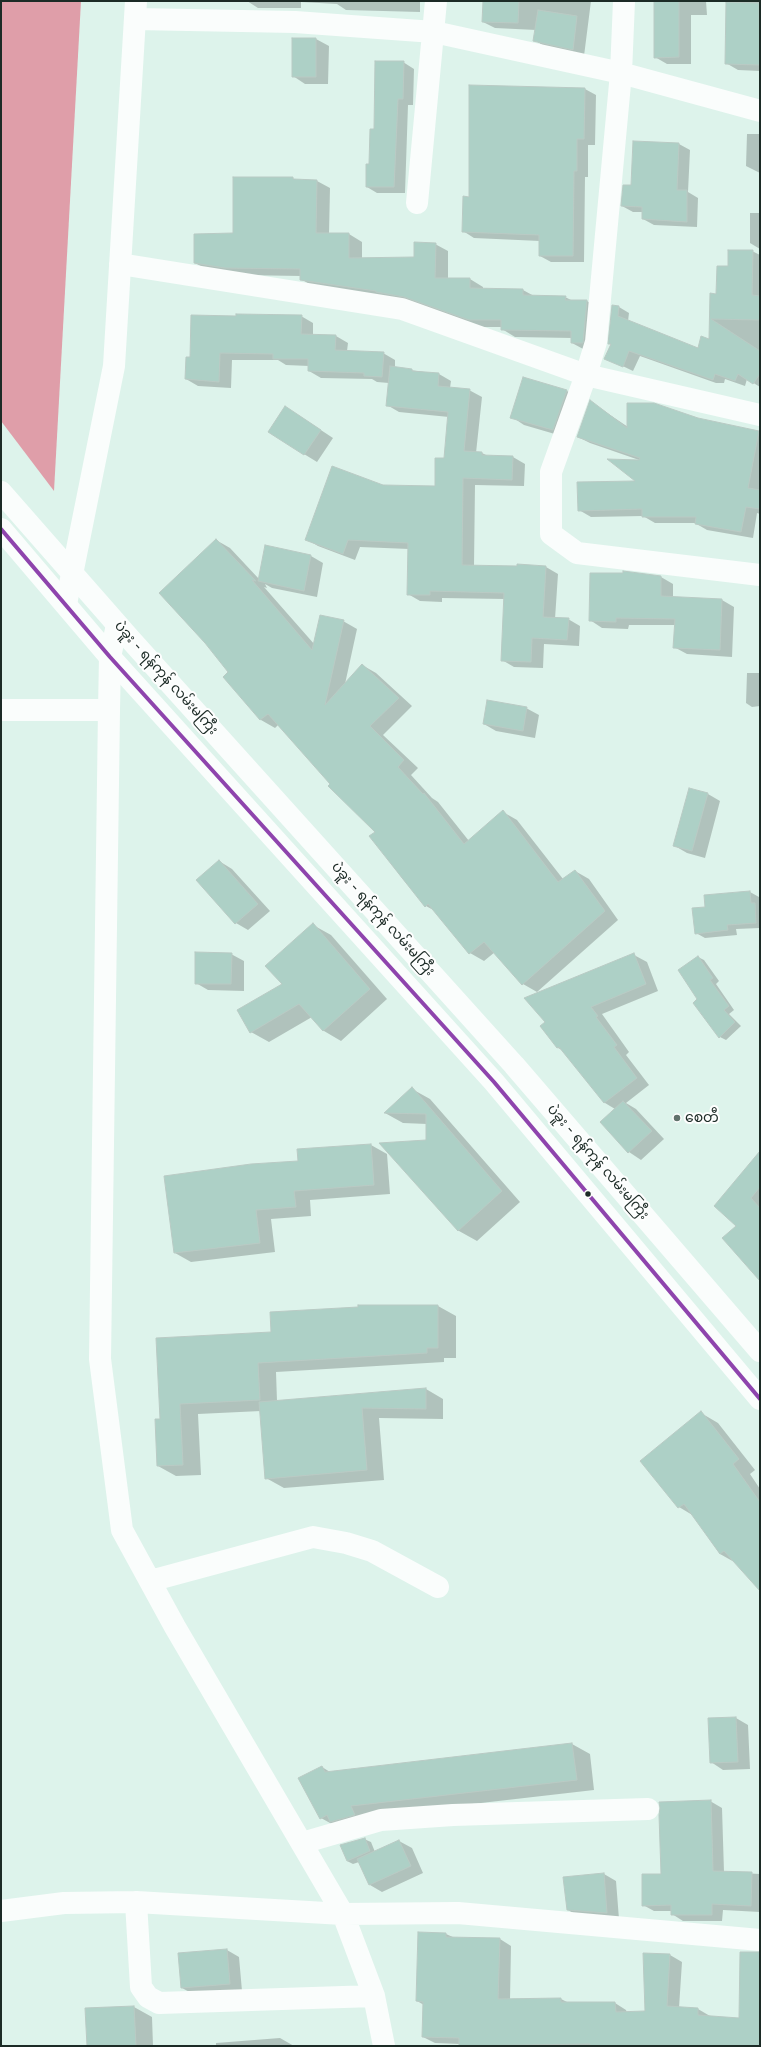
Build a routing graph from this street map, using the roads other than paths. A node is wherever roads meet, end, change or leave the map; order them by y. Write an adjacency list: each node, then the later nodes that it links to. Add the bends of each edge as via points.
1 (436, 1): 4 (main road)
2 (624, 1): 5 (main road)
3 (135, 10): 4 (main road); 8 (main road)
4 (434, 32): 5 (main road); 7 (main road)
5 (621, 73): 6 (main road); 9 (main road, via 596,342)
6 (760, 111)
7 (418, 203)
8 (120, 264): 9 (main road, via 402,309); 13 (main road, via 114,366)
9 (586, 375): 10 (main road); 14 (main road, via 551,472 551,534 577,553)
10 (760, 415)
11 (1, 492): 13 (main road, ပဲခူး - ရန်ကုန် လမ်းမကြီး)
12 (1, 529): 15 (main road, ပဲခူး - ရန်ကုန် လမ်းမကြီး)
13 (73, 574): 15 (main road); 16 (main road, ပဲခူး - ရန်ကုန် လမ်းမကြီး)
14 (760, 575)
15 (66, 604): 17 (main road, ပဲခူး - ရန်ကုန် လမ်းမကြီး)
16 (117, 625): 17 (main road); 20 (main road, ပဲခူး - ရန်ကုန် လမ်းမကြီး, via 514,1065)
17 (110, 657): 19 (main road); 21 (main road, ပဲခူး - ရန်ကုန် လမ်းမကြီး, via 494,1082)
18 (1, 710): 19 (main road)
19 (108, 710): 22 (main road, via 100,1359 122,1530)
20 (760, 1351)
21 (760, 1399)
22 (150, 1582): 23 (main road, via 313,1537 372,1551); 25 (main road)
23 (438, 1587)
24 (648, 1809): 25 (main road, via 381,1820)
25 (302, 1843): 28 (main road)
26 (136, 1902): 27 (main road, via 64,1902); 28 (main road); 30 (main road, via 140,1987 148,1997 159,2003)
27 (1, 1911)
28 (343, 1914): 29 (main road, via 458,1913); 30 (main road)
29 (760, 1940)
30 (374, 1996): 31 (main road)
31 (384, 2046)

